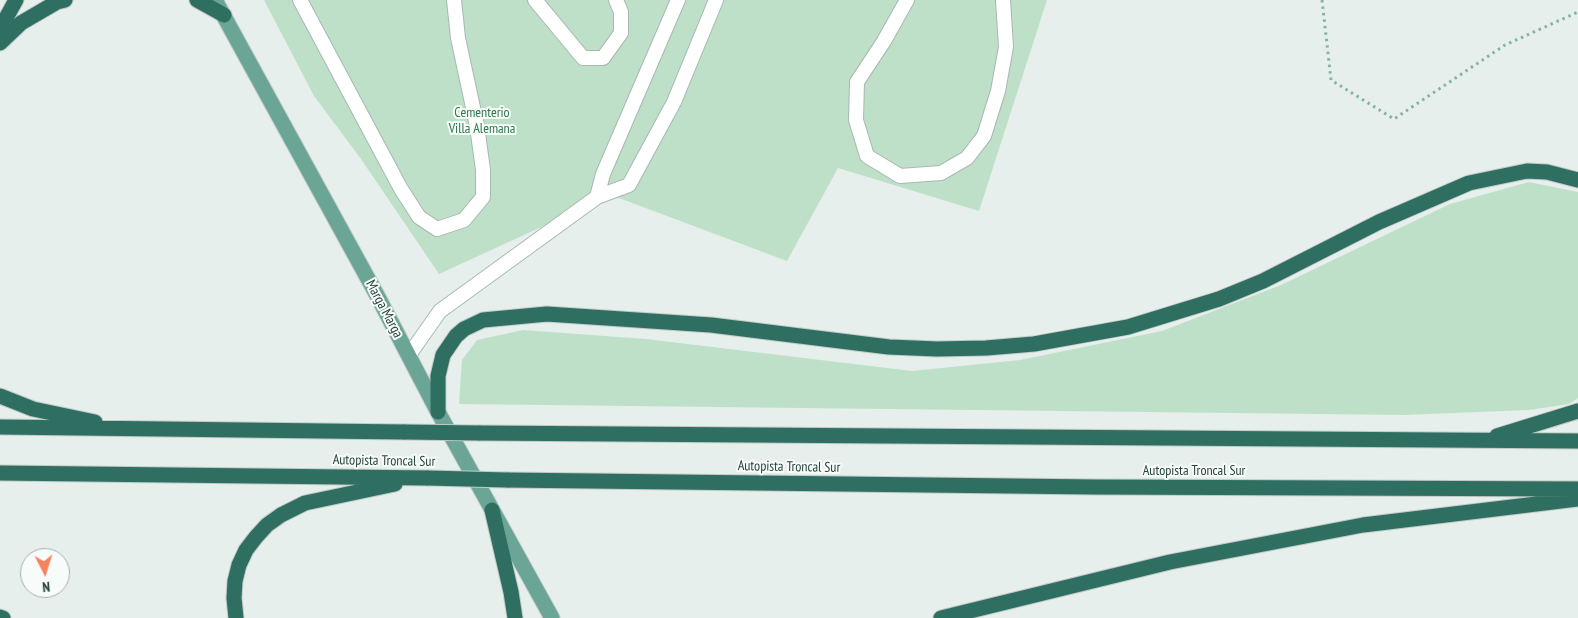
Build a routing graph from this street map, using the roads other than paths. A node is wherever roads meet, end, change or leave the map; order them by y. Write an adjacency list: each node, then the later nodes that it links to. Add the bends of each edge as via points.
1 (16, 0): 14 (highway)
2 (65, 0): 15 (highway, via 21,23)
3 (196, 0): 13 (highway)
4 (215, 0): 13 (main road, Marga Marga)
5 (300, 0): 6 (lane, via 401,189 419,217 437,229 464,220 483,197 477,126 458,38)
6 (454, 0)
7 (535, 0): 8 (lane, via 582,58 603,58 621,33 621,12)
8 (616, 0)
9 (678, 0): 17 (lane, via 603,174)
10 (716, 0): 17 (lane, via 674,102 629,185)
11 (906, 0): 12 (lane, via 857,82 856,120 867,156 900,176 941,172 967,158 984,136 998,91 1006,47)
12 (1003, 0)
13 (224, 16): 18 (main road, Marga Marga)
14 (0, 29)
15 (0, 44)
16 (1578, 180): 21 (highway, via 1527,171 1469,182 1219,299 1128,327 1034,344 986,348 889,347 711,325 547,314 483,320 464,329 442,355 438,376)
17 (597, 197): 18 (lane, via 440,311)
18 (409, 355): 21 (main road, Marga Marga)
19 (0, 396): 23 (highway, via 33,410)
20 (1578, 411): 24 (highway)
21 (438, 412): 30 (main road, Marga Marga)
22 (0, 427): 23 (highway, Autopista Troncal Sur)
23 (130, 429): 24 (highway, Autopista Troncal Sur, bridge)
24 (1484, 440): 25 (highway, Autopista Troncal Sur)
25 (1578, 441)
26 (0, 473): 27 (highway, Autopista Troncal Sur)
27 (428, 478): 28 (highway, Autopista Troncal Sur, bridge, via 1095,487); 31 (highway, via 305,503 267,525 246,550 240,565 235,581)
28 (1578, 489)
29 (1578, 499): 34 (highway, via 1362,524 1170,562)
30 (492, 510): 32 (highway); 33 (main road, Marga Marga)
31 (236, 618)
32 (515, 618)
33 (552, 618)
34 (941, 618)

